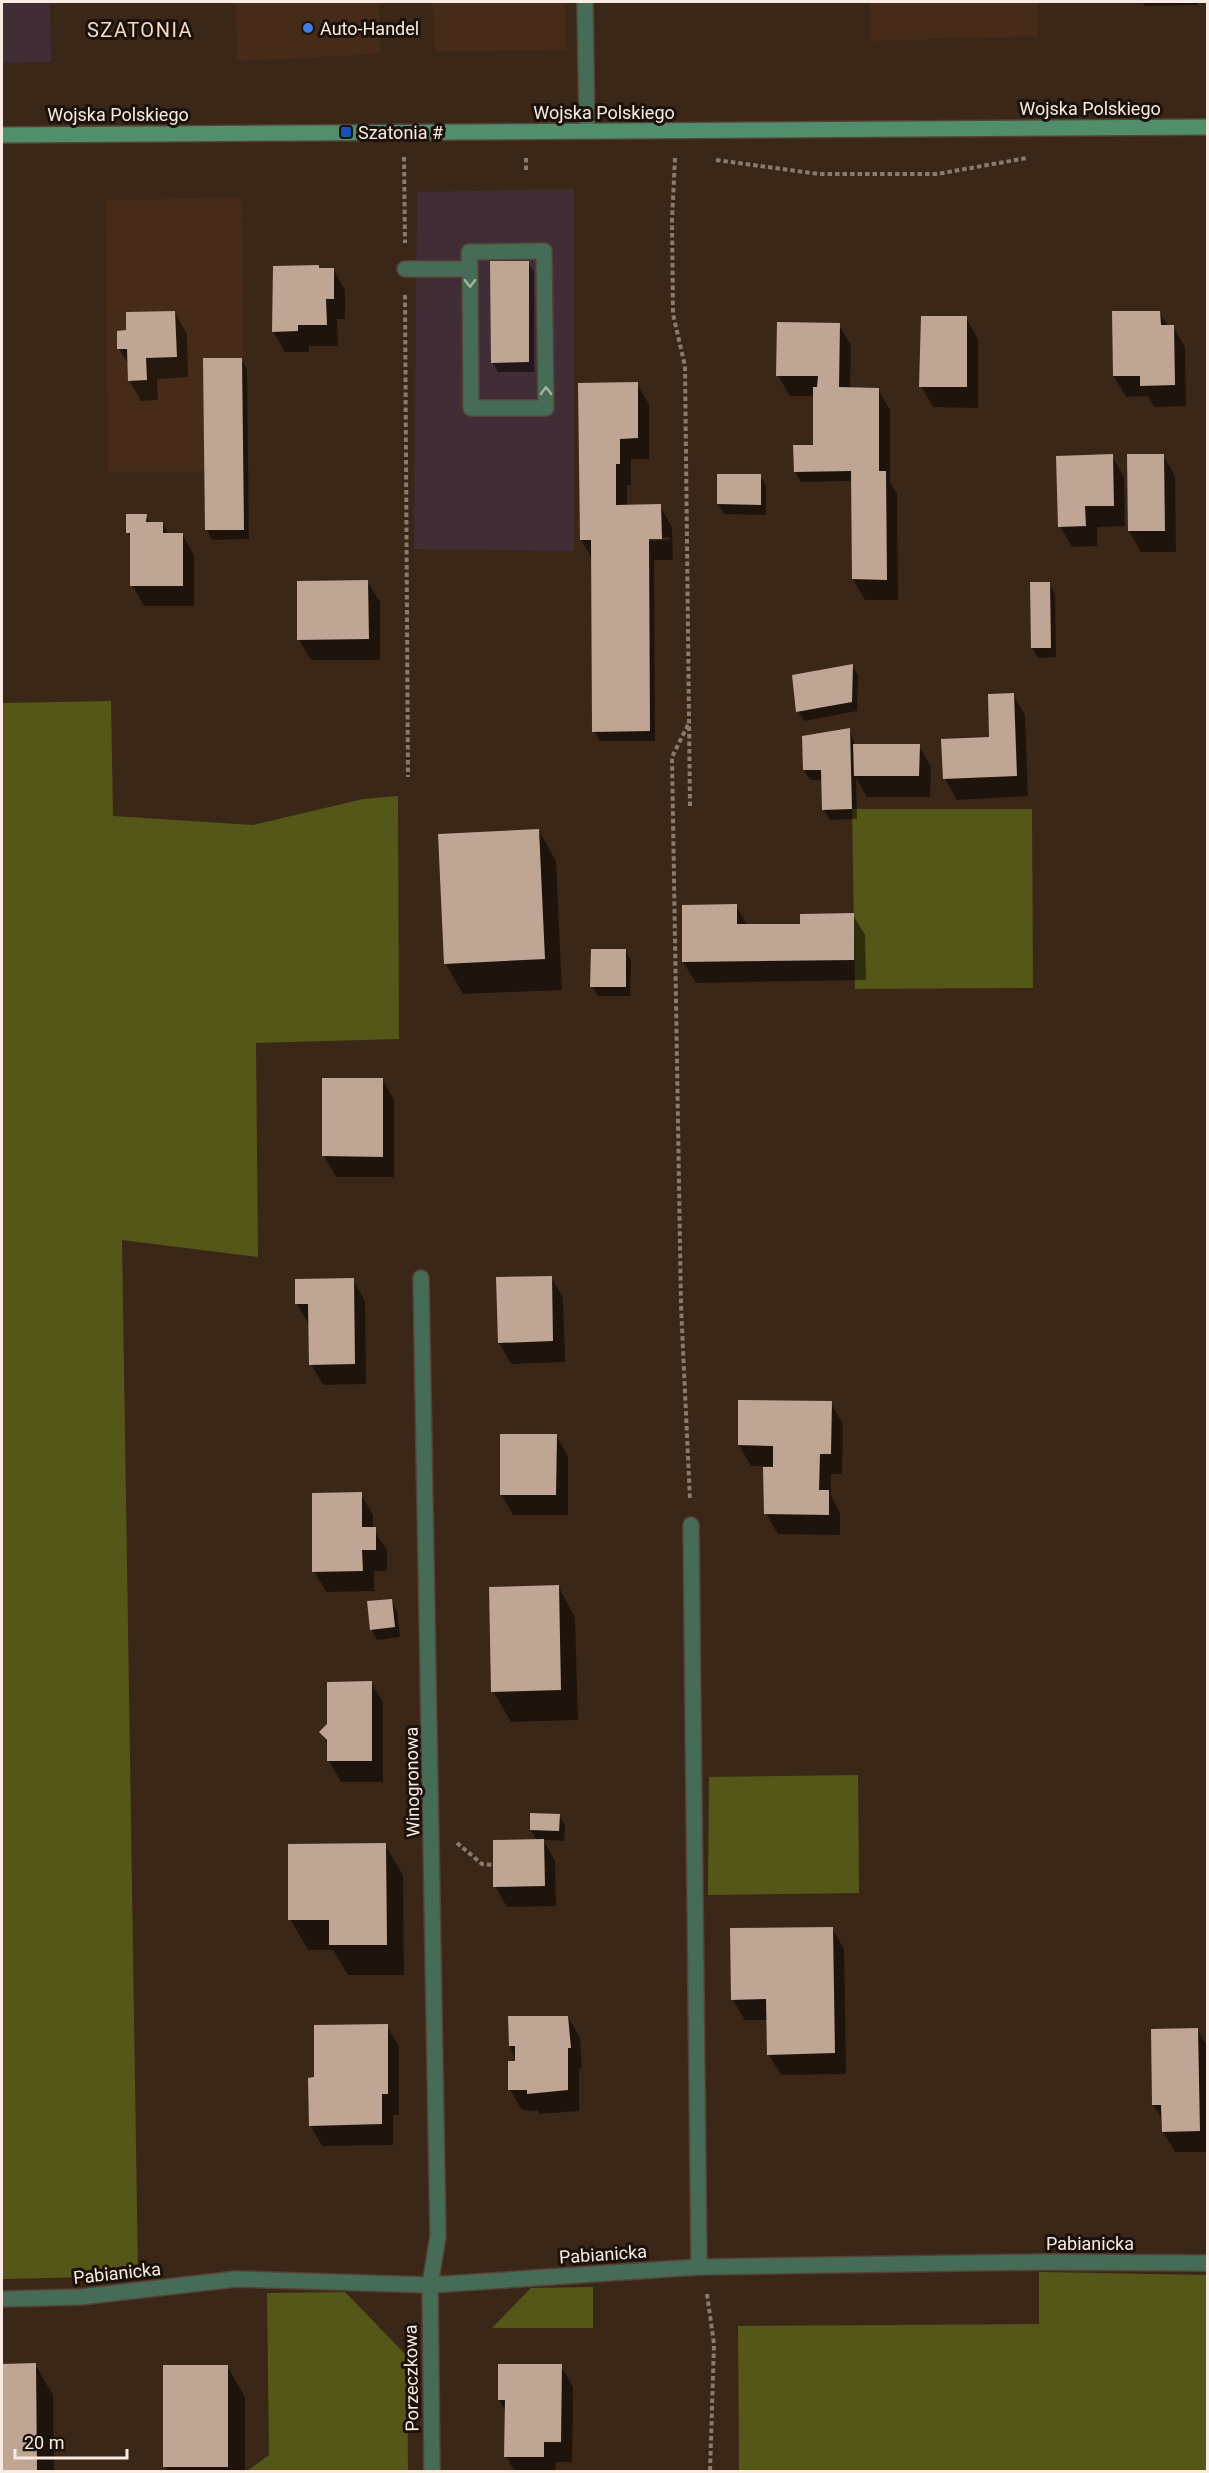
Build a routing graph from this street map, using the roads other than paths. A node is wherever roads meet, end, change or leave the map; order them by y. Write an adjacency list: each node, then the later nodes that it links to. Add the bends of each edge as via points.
1 (585, 2): 3 (street)
2 (1208, 127): 3 (main road, Wojska Polskiego)
3 (587, 131): 4 (main road, Wojska Polskiego)
4 (2, 135)
5 (405, 269): 6 (street)
6 (470, 269): 6 (street, one-way to 6, via 471,408 546,408 544,251 469,252)
7 (421, 1278): 11 (street, Winogronowa, via 438,2236)
8 (691, 1524): 10 (street)
9 (1208, 2263): 10 (street, Pabianicka)
10 (699, 2267): 11 (street, Pabianicka)
11 (430, 2285): 12 (street, Pabianicka, via 236,2279 80,2297); 13 (street, Porzeczkowa)
12 (2, 2299)
13 (432, 2472)

